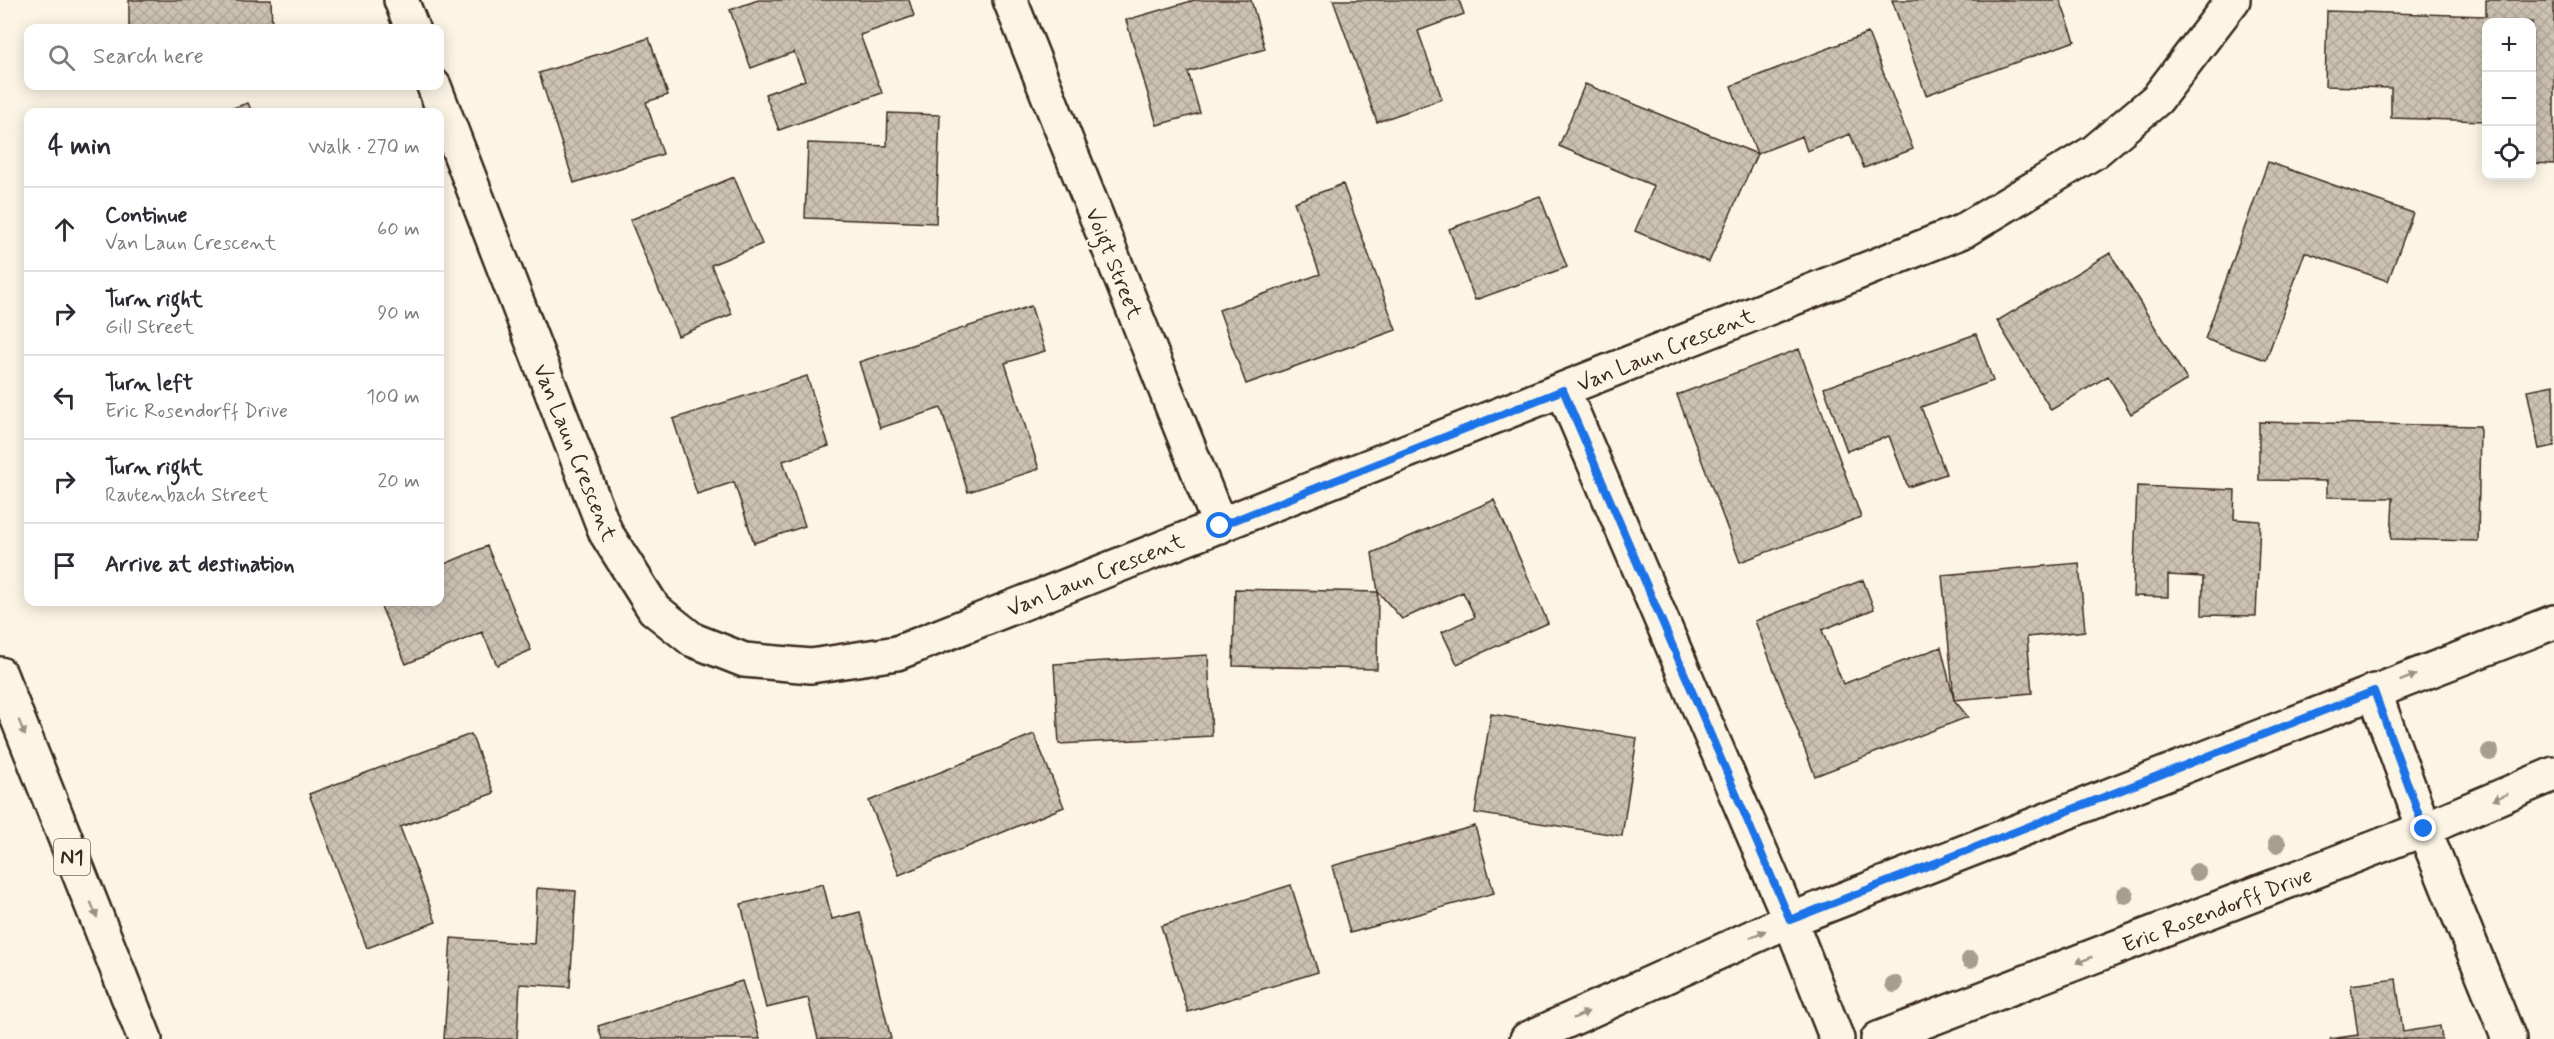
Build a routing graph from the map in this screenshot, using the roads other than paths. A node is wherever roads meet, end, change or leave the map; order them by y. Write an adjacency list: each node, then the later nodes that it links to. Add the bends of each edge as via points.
1 (401, 0): 4 (main road)
2 (2233, 0): 8 (main road, Van Laun Crescent, via 2157,99 2094,152 1963,231)
3 (1016, 2): 9 (main road, Voigt Street)
4 (410, 24)
5 (436, 90): 6 (main road, Van Laun Crescent)
6 (442, 108)
7 (444, 112): 9 (main road, Van Laun Crescent, via 606,533 654,609 693,640 744,660 812,666 897,652)
8 (1563, 390): 9 (main road, Van Laun Crescent); 15 (main road)
9 (1220, 526)
10 (2554, 622): 12 (main road, one-way to 10)
11 (0, 674): 16 (main road, N1, one-way to 16)
12 (2374, 691): 14 (main road); 15 (main road)
13 (2554, 774): 14 (main road, Eric Rosendorff Drive, one-way to 14)
14 (2424, 829): 19 (main road, Eric Rosendorff Drive, one-way to 19); 20 (main road)
15 (1790, 920): 17 (main road, one-way to 15); 18 (main road)
16 (145, 1039)
17 (1527, 1039)
18 (1837, 1039)
19 (1878, 1039)
20 (2509, 1039)

